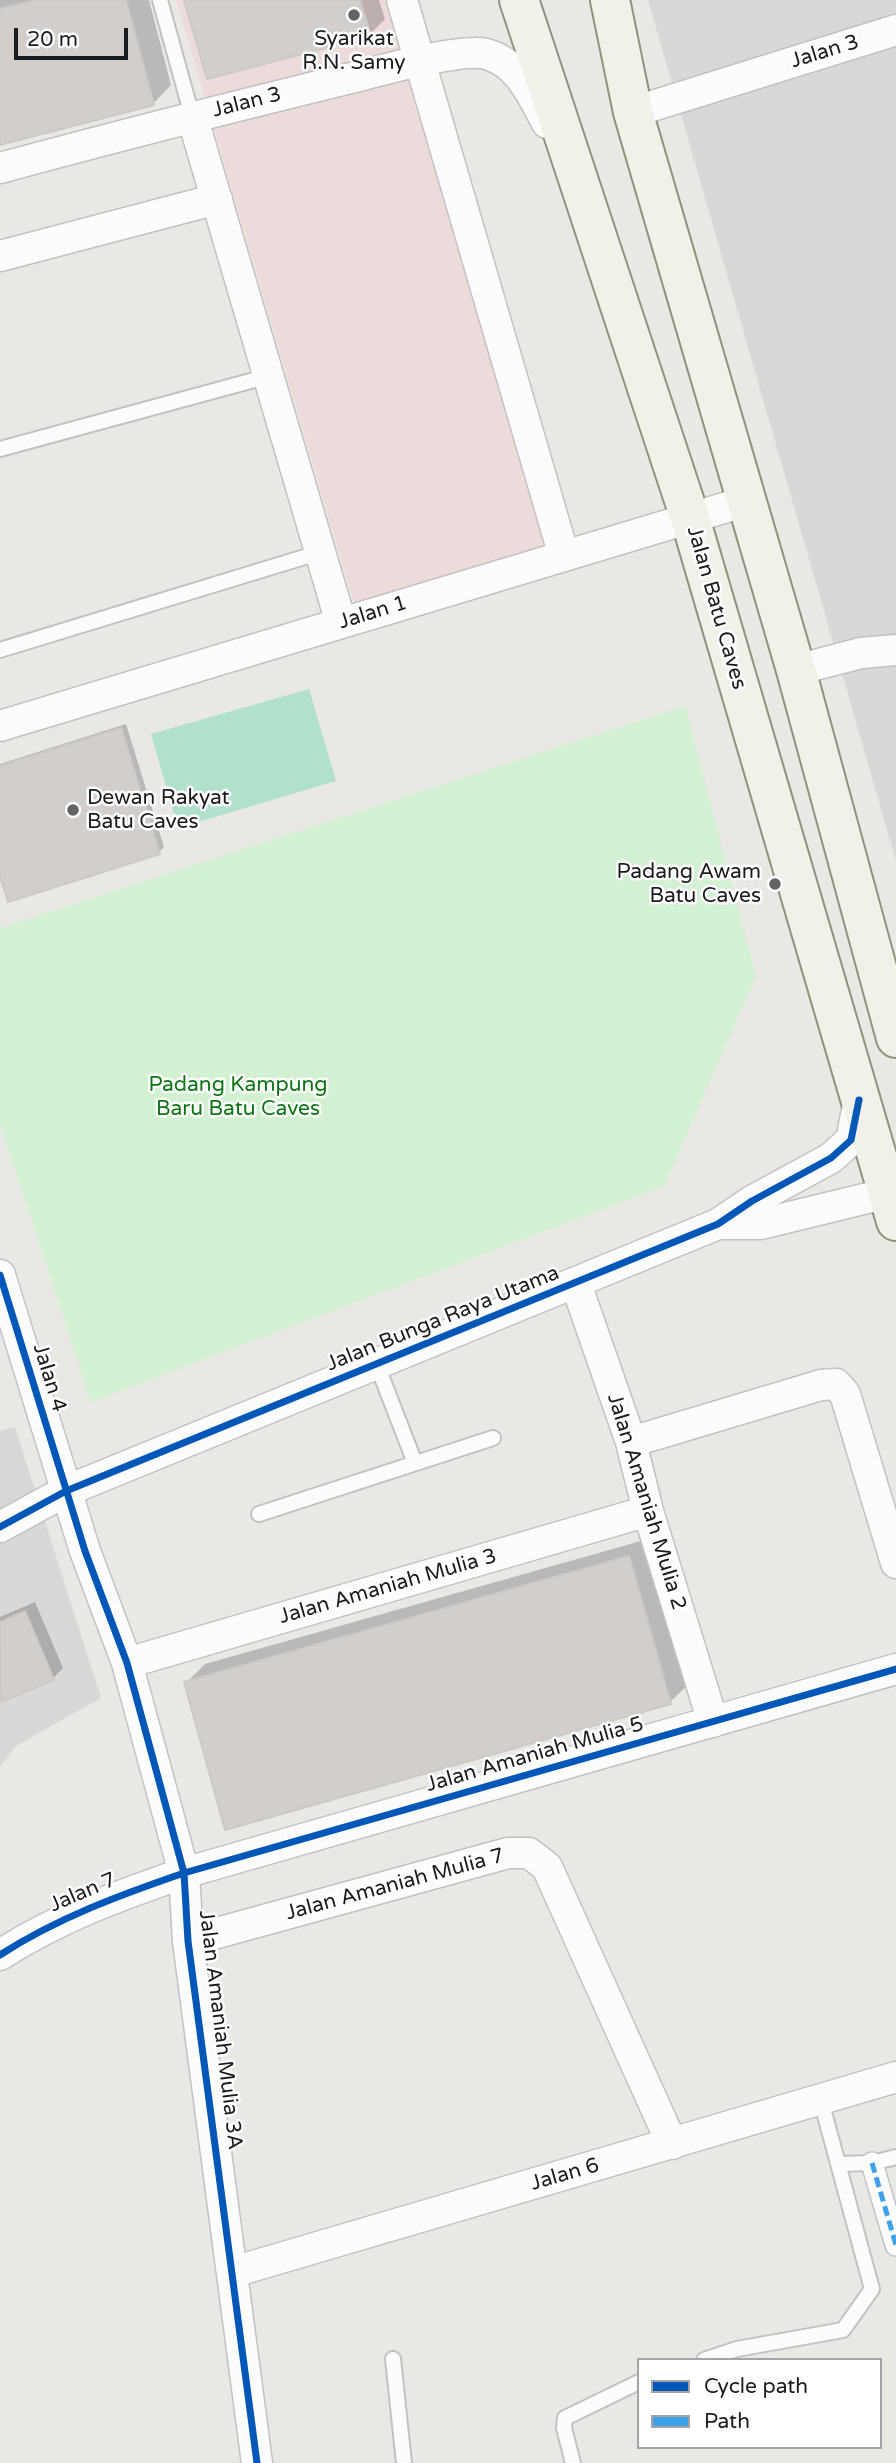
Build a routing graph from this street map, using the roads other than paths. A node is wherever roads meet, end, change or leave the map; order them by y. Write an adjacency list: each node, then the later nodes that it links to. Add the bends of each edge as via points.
1 (160, 0): 8 (lane)
2 (402, 0): 6 (street)
3 (519, 0): 10 (main road, Jalan Batu Caves)
4 (610, 2): 7 (main road)
5 (896, 30): 7 (street, Jalan 3)
6 (419, 62): 8 (street, Jalan 3); 10 (street, Jalan 3, via 482,53 505,61 525,83); 18 (street)
7 (633, 111): 15 (main road)
8 (192, 116): 9 (street, Jalan 3); 11 (street)
9 (0, 168)
10 (584, 198): 16 (main road, Jalan Batu Caves)
11 (217, 199): 12 (street); 13 (street)
12 (0, 256)
13 (269, 376): 14 (lane); 17 (street)
14 (0, 449)
15 (747, 501): 16 (street, Jalan 1); 22 (main road)
16 (690, 518): 18 (street, Jalan 1); 25 (main road, Jalan Batu Caves)
17 (321, 552): 19 (street); 20 (lane)
18 (564, 556): 19 (street, Jalan 1)
19 (341, 623): 23 (street, Jalan 1)
20 (0, 650)
21 (896, 650): 22 (street, via 861,653)
22 (796, 670): 24 (main road)
23 (0, 726)
24 (893, 1017)
25 (859, 1100): 26 (main road, Jalan Batu Caves); 27 (street, Jalan Bunga Raya Utama, via 851,1140 831,1158 752,1200)
26 (893, 1200): 27 (street, Jalan Bunga Raya Utama, via 761,1224)
27 (718, 1224): 29 (street, Jalan Bunga Raya Utama)
28 (0, 1275): 30 (street, Jalan 4)
29 (576, 1284): 31 (street, Jalan Bunga Raya Utama); 33 (street, Jalan Amaniah Mulia 2)
30 (8, 1332): 35 (street, Jalan 4)
31 (377, 1365): 34 (lane); 35 (street, Jalan Bunga Raya Utama)
32 (493, 1437): 34 (lane)
33 (631, 1442): 36 (street, Jalan Amaniah Mulia 2); 39 (street, via 836,1384 845,1394)
34 (415, 1463): 37 (lane)
35 (66, 1491): 38 (street, Jalan Bunga Raya Utama); 40 (street, Jalan Amaniah Mulia 3A)
36 (648, 1511): 40 (street, Jalan Amaniah Mulia 3); 42 (street, Jalan Amaniah Mulia 2)
37 (259, 1514)
38 (0, 1527)
39 (896, 1563)
40 (127, 1663): 43 (street, Jalan Amaniah Mulia 3A)
41 (896, 1669): 42 (street, Jalan Amaniah Mulia 5)
42 (713, 1722): 43 (street, Jalan Amaniah Mulia 5)
43 (184, 1873): 44 (street, Jalan Amaniah Mulia 3A); 45 (street, Jalan 7, via 97,1904)
44 (188, 1941): 48 (street, Jalan Amaniah Mulia 7, via 508,1853 529,1853 547,1867); 53 (street, Jalan Amaniah Mulia 3A)
45 (0, 1955)
46 (896, 2077): 47 (street, Jalan 6)
47 (821, 2102): 48 (street, Jalan 6); 50 (lane)
48 (672, 2144): 53 (street, Jalan 6)
49 (896, 2157): 51 (lane)
50 (838, 2164): 51 (lane); 54 (lane, via 872,2289 859,2311 843,2330)
51 (873, 2164): 52 (street)
52 (896, 2245)
53 (233, 2272): 57 (street, Jalan Amaniah Mulia 3A)
54 (710, 2358)
55 (393, 2359): 58 (lane)
56 (637, 2383): 59 (lane, via 565,2418)
57 (257, 2463)
58 (404, 2463)
59 (573, 2463)

